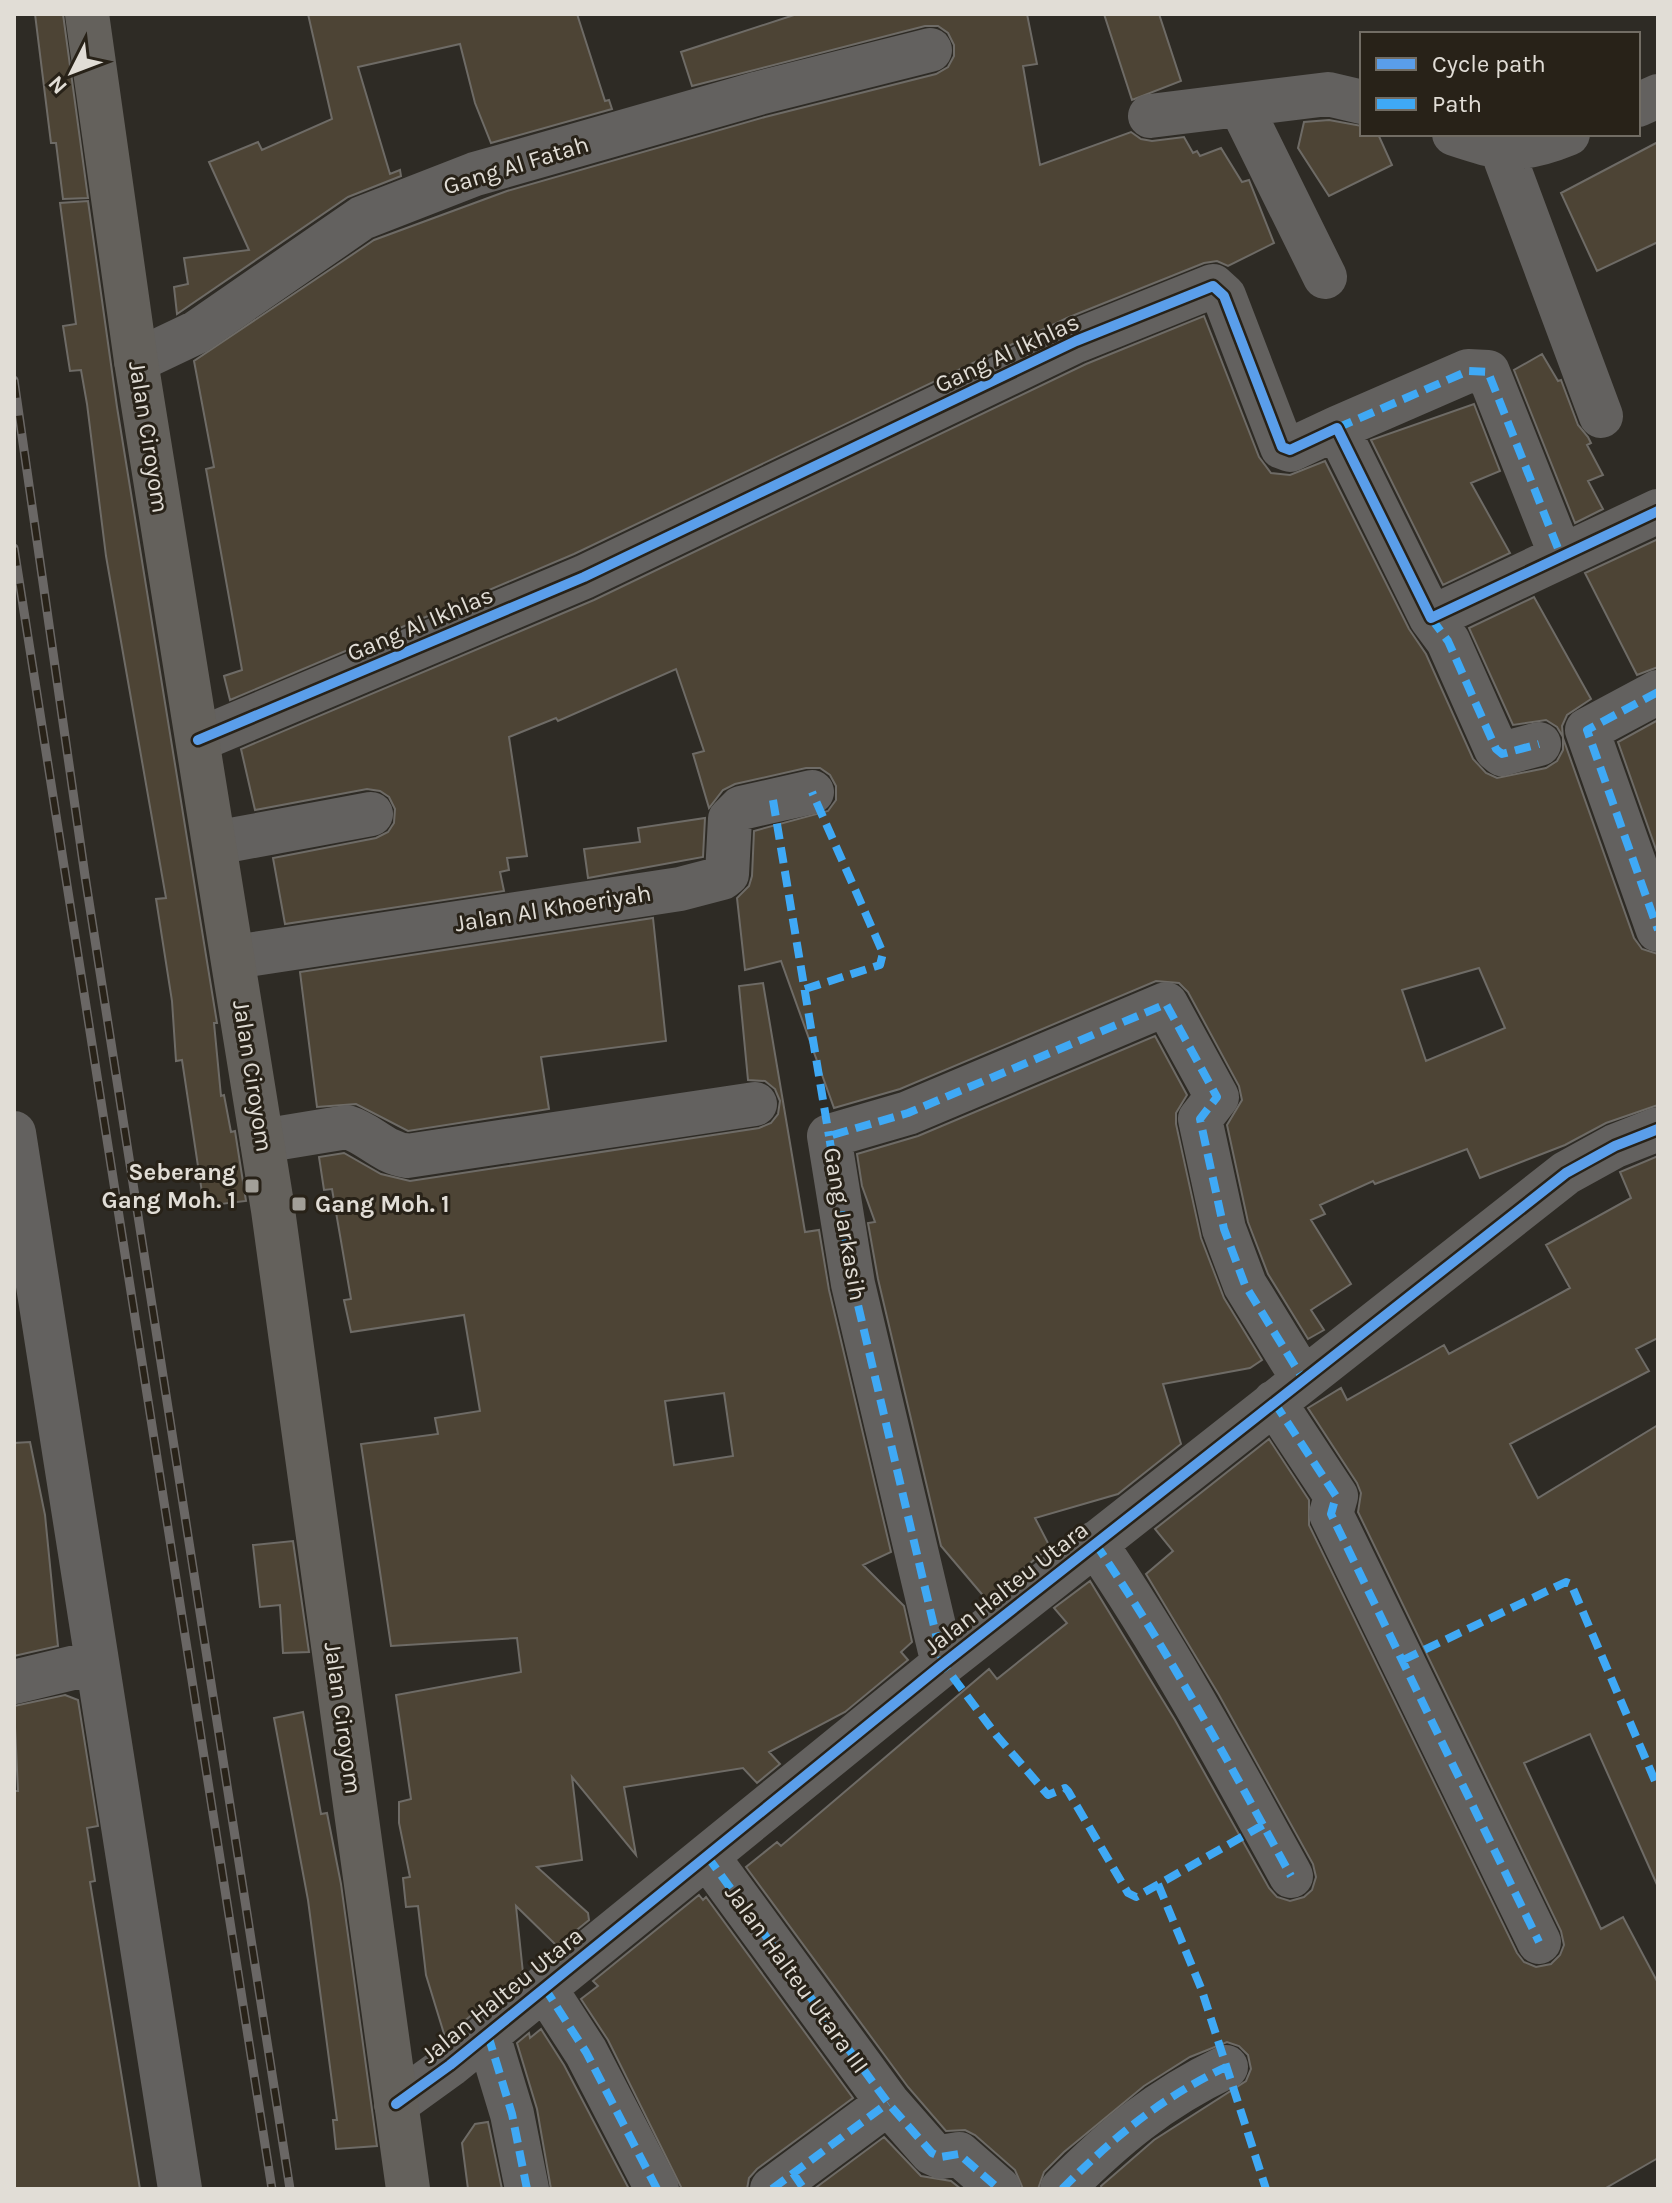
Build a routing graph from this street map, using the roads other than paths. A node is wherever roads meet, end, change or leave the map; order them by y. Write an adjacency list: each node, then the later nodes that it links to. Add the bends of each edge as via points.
1 (87, 14): 10 (main road, Jalan Ciroyom)
2 (930, 50): 10 (street, Gang Al Fatah, via 475,174 362,218 197,332)
3 (1360, 102): 4 (street, via 1328,94)
4 (1241, 107): 5 (street); 9 (street)
5 (1150, 116)
6 (1460, 136): 8 (street)
7 (1563, 136): 8 (street)
8 (1502, 150): 11 (street)
9 (1325, 277)
10 (136, 361): 17 (main road, Jalan Ciroyom)
11 (1601, 416)
12 (1337, 428): 14 (street, via 1468,371 1488,372); 15 (street); 17 (street, Gang Al Ikhlas, via 1290,450 1282,447 1224,296 1213,286 1201,288 1076,341 584,577)
13 (1650, 514): 14 (street)
14 (1561, 556): 15 (street)
15 (1431, 618): 18 (street, via 1448,641 1496,749 1502,754)
16 (1658, 692): 22 (street, via 1587,730)
17 (198, 740): 21 (main road, Jalan Ciroyom)
18 (1539, 744)
19 (812, 792): 23 (street, Jalan Al Khoeriyah, via 741,808 730,819 727,874 722,878 680,889)
20 (371, 814): 21 (street)
21 (215, 843): 23 (main road, Jalan Ciroyom)
22 (1658, 930)
23 (235, 957): 27 (main road, Jalan Ciroyom)
24 (755, 1104): 27 (street, via 407,1156 389,1153 347,1127)
25 (1658, 1129): 28 (street, Jalan Halteu Utara, via 1566,1173)
26 (14, 1133): 30 (street)
27 (262, 1141): 40 (main road, Jalan Ciroyom)
28 (1288, 1390): 29 (street, Jalan Halteu Utara); 31 (street, Gang Jarkasih, via 1224,1229 1200,1119 1217,1097 1166,1004 908,1113 829,1136 853,1284); 35 (street, via 1336,1496 1331,1514)
29 (1095, 1543): 31 (street, Jalan Halteu Utara); 34 (street, via 1197,1704)
30 (97, 1662): 32 (street); 42 (street)
31 (943, 1664): 33 (street, Jalan Halteu Utara)
32 (14, 1682)
33 (707, 1856): 36 (street, Jalan Halteu Utara); 39 (street, Jalan Halteu Utara III)
34 (1291, 1876)
35 (1539, 1942)
36 (544, 1987): 37 (street, Jalan Halteu Utara); 45 (street, via 586,2052)
37 (488, 2035): 40 (street, Jalan Halteu Utara); 44 (street)
38 (1226, 2067): 47 (street, via 1145,2112)
39 (888, 2103): 41 (street); 46 (street, Jalan Halteu Utara III, via 932,2153 959,2154)
40 (396, 2104): 43 (main road, Jalan Ciroyom)
41 (790, 2184)
42 (180, 2189)
43 (408, 2189)
44 (527, 2189)
45 (656, 2189)
46 (999, 2189)
47 (1062, 2189)

